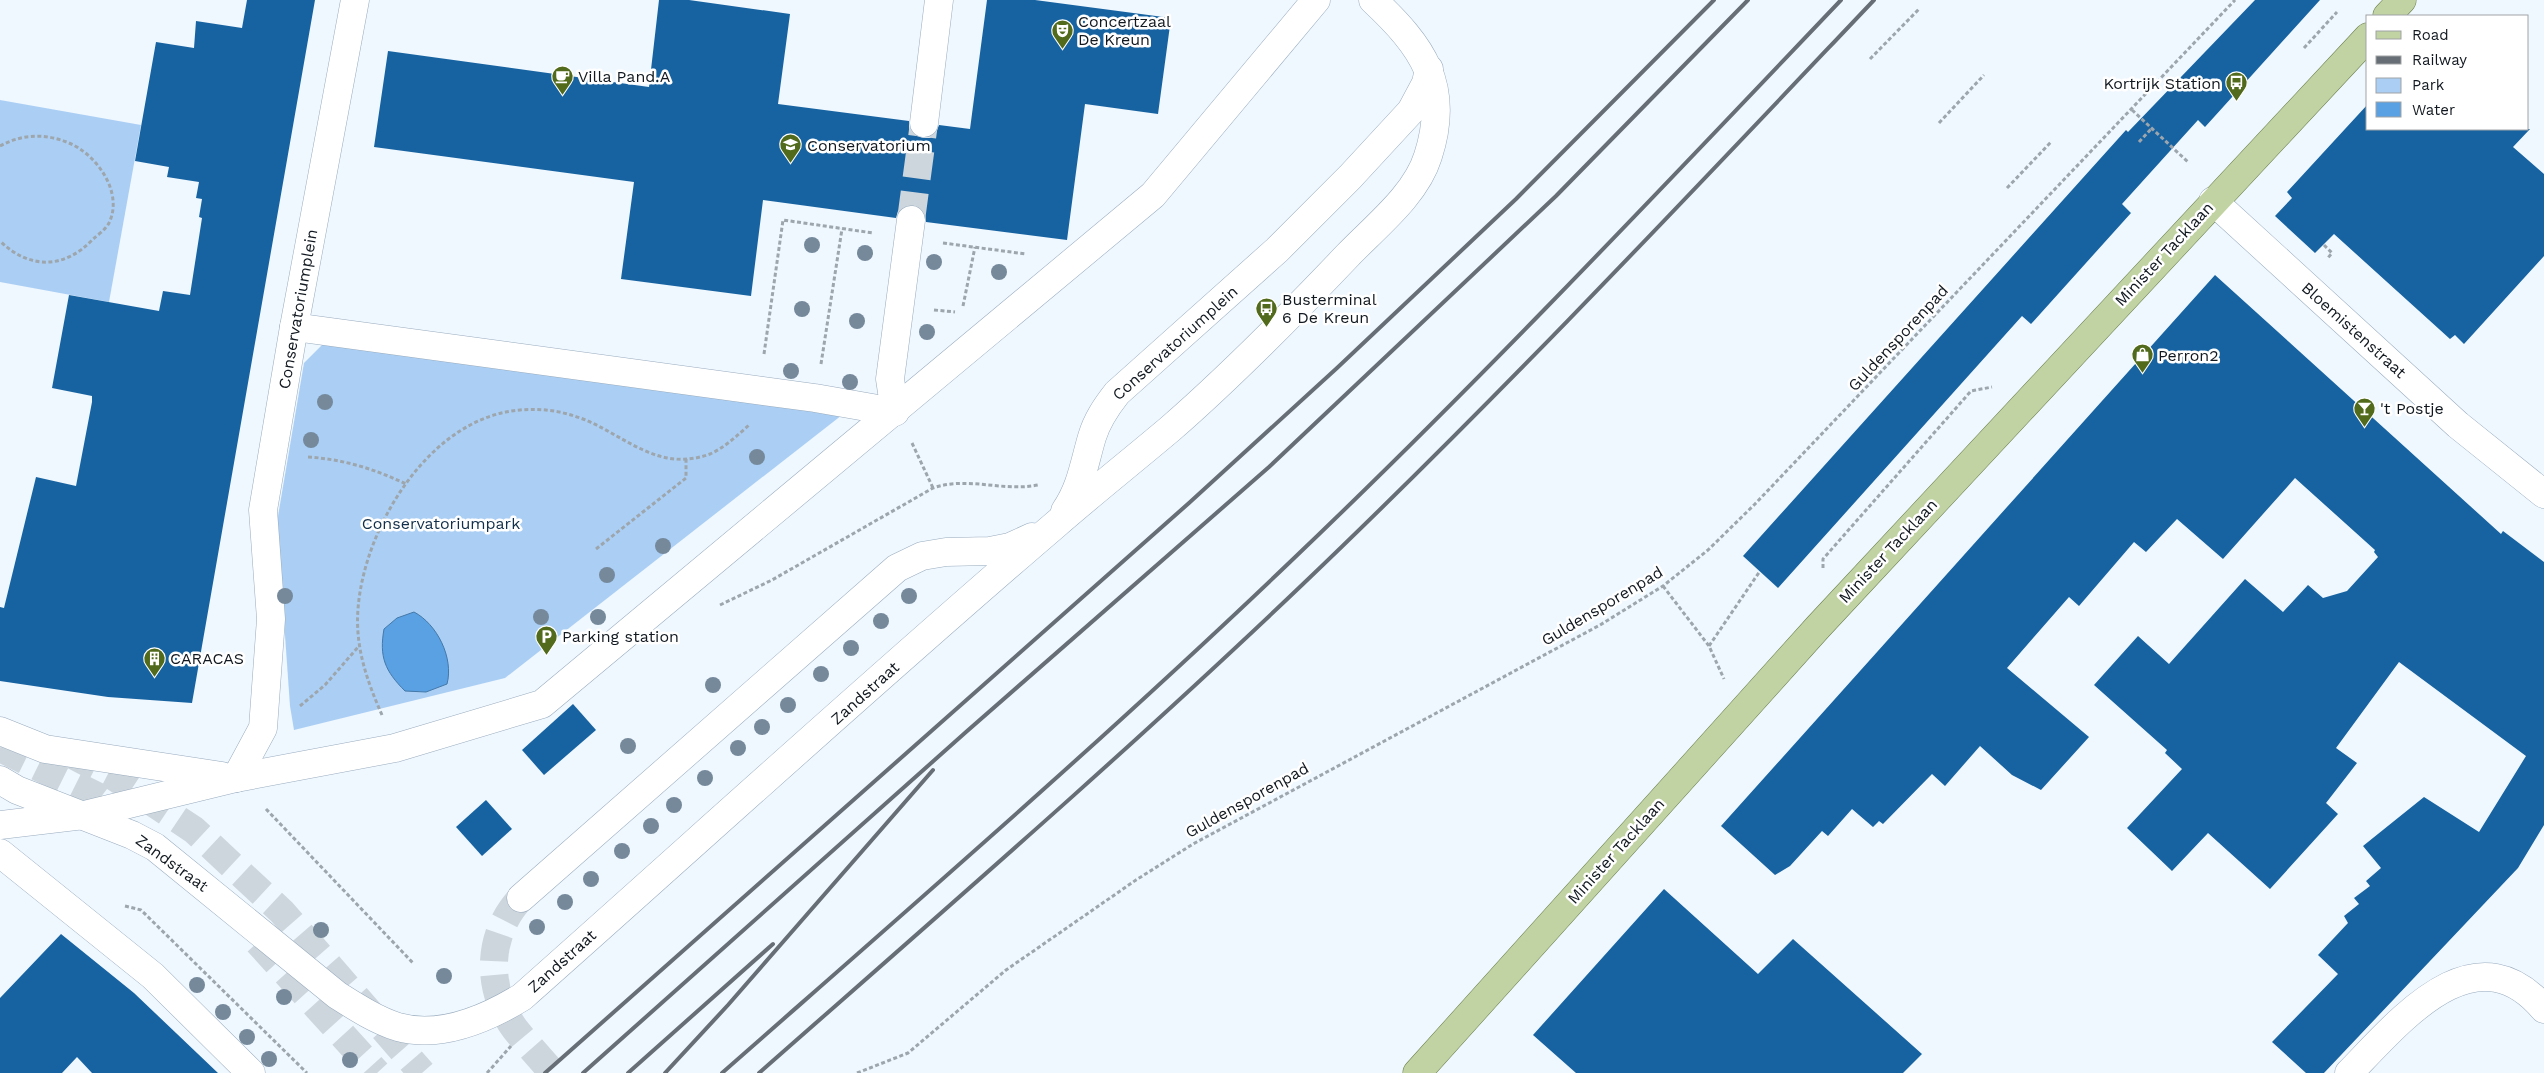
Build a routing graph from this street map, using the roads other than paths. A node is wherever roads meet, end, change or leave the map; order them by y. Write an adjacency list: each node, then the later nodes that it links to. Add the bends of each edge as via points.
1 (355, 0): 12 (street, Conservatoriumplein)
2 (940, 0): 9 (street)
3 (1316, 0): 13 (street, via 1153,195)
4 (1373, 0): 8 (street, via 1419,48)
5 (2402, 0): 6 (main road)
6 (2388, 15)
7 (2366, 39): 10 (main road, Minister Tacklaan)
8 (1429, 68): 15 (street, Conservatoriumplein, via 1426,83 1412,111 1382,144 1277,250 1104,408 1078,487); 15 (street, via 1436,110 1434,135 1428,159 1398,203 1283,323 1172,427)
9 (924, 123)
10 (2213, 201): 14 (street, Bloemistenstraat, via 2458,425); 25 (main road, Minister Tacklaan, via 1818,627)
11 (911, 220): 13 (street, via 890,379)
12 (294, 327): 13 (street, via 815,398); 17 (street, Conservatoriumplein, via 263,510 271,619 263,728)
13 (894, 412): 17 (street, via 542,704 395,748)
14 (2544, 494)
15 (1054, 525): 19 (street, Zandstraat, via 522,997 476,1021 426,1030 399,1027 366,1013 337,995 155,847); 22 (street, via 1010,547 922,556 896,568)
16 (0, 731): 17 (street, via 45,749)
17 (236, 778): 19 (street)
18 (0, 780): 19 (street, Zandstraat, via 17,790)
19 (84, 815): 20 (street)
20 (0, 826)
21 (0, 853): 24 (street, via 153,976)
22 (521, 898)
23 (2544, 1009): 26 (street, via 2536,999 2510,983 2495,978 2464,978 2444,987 2401,1020)
24 (250, 1073)
25 (1417, 1073)
26 (2349, 1073)

